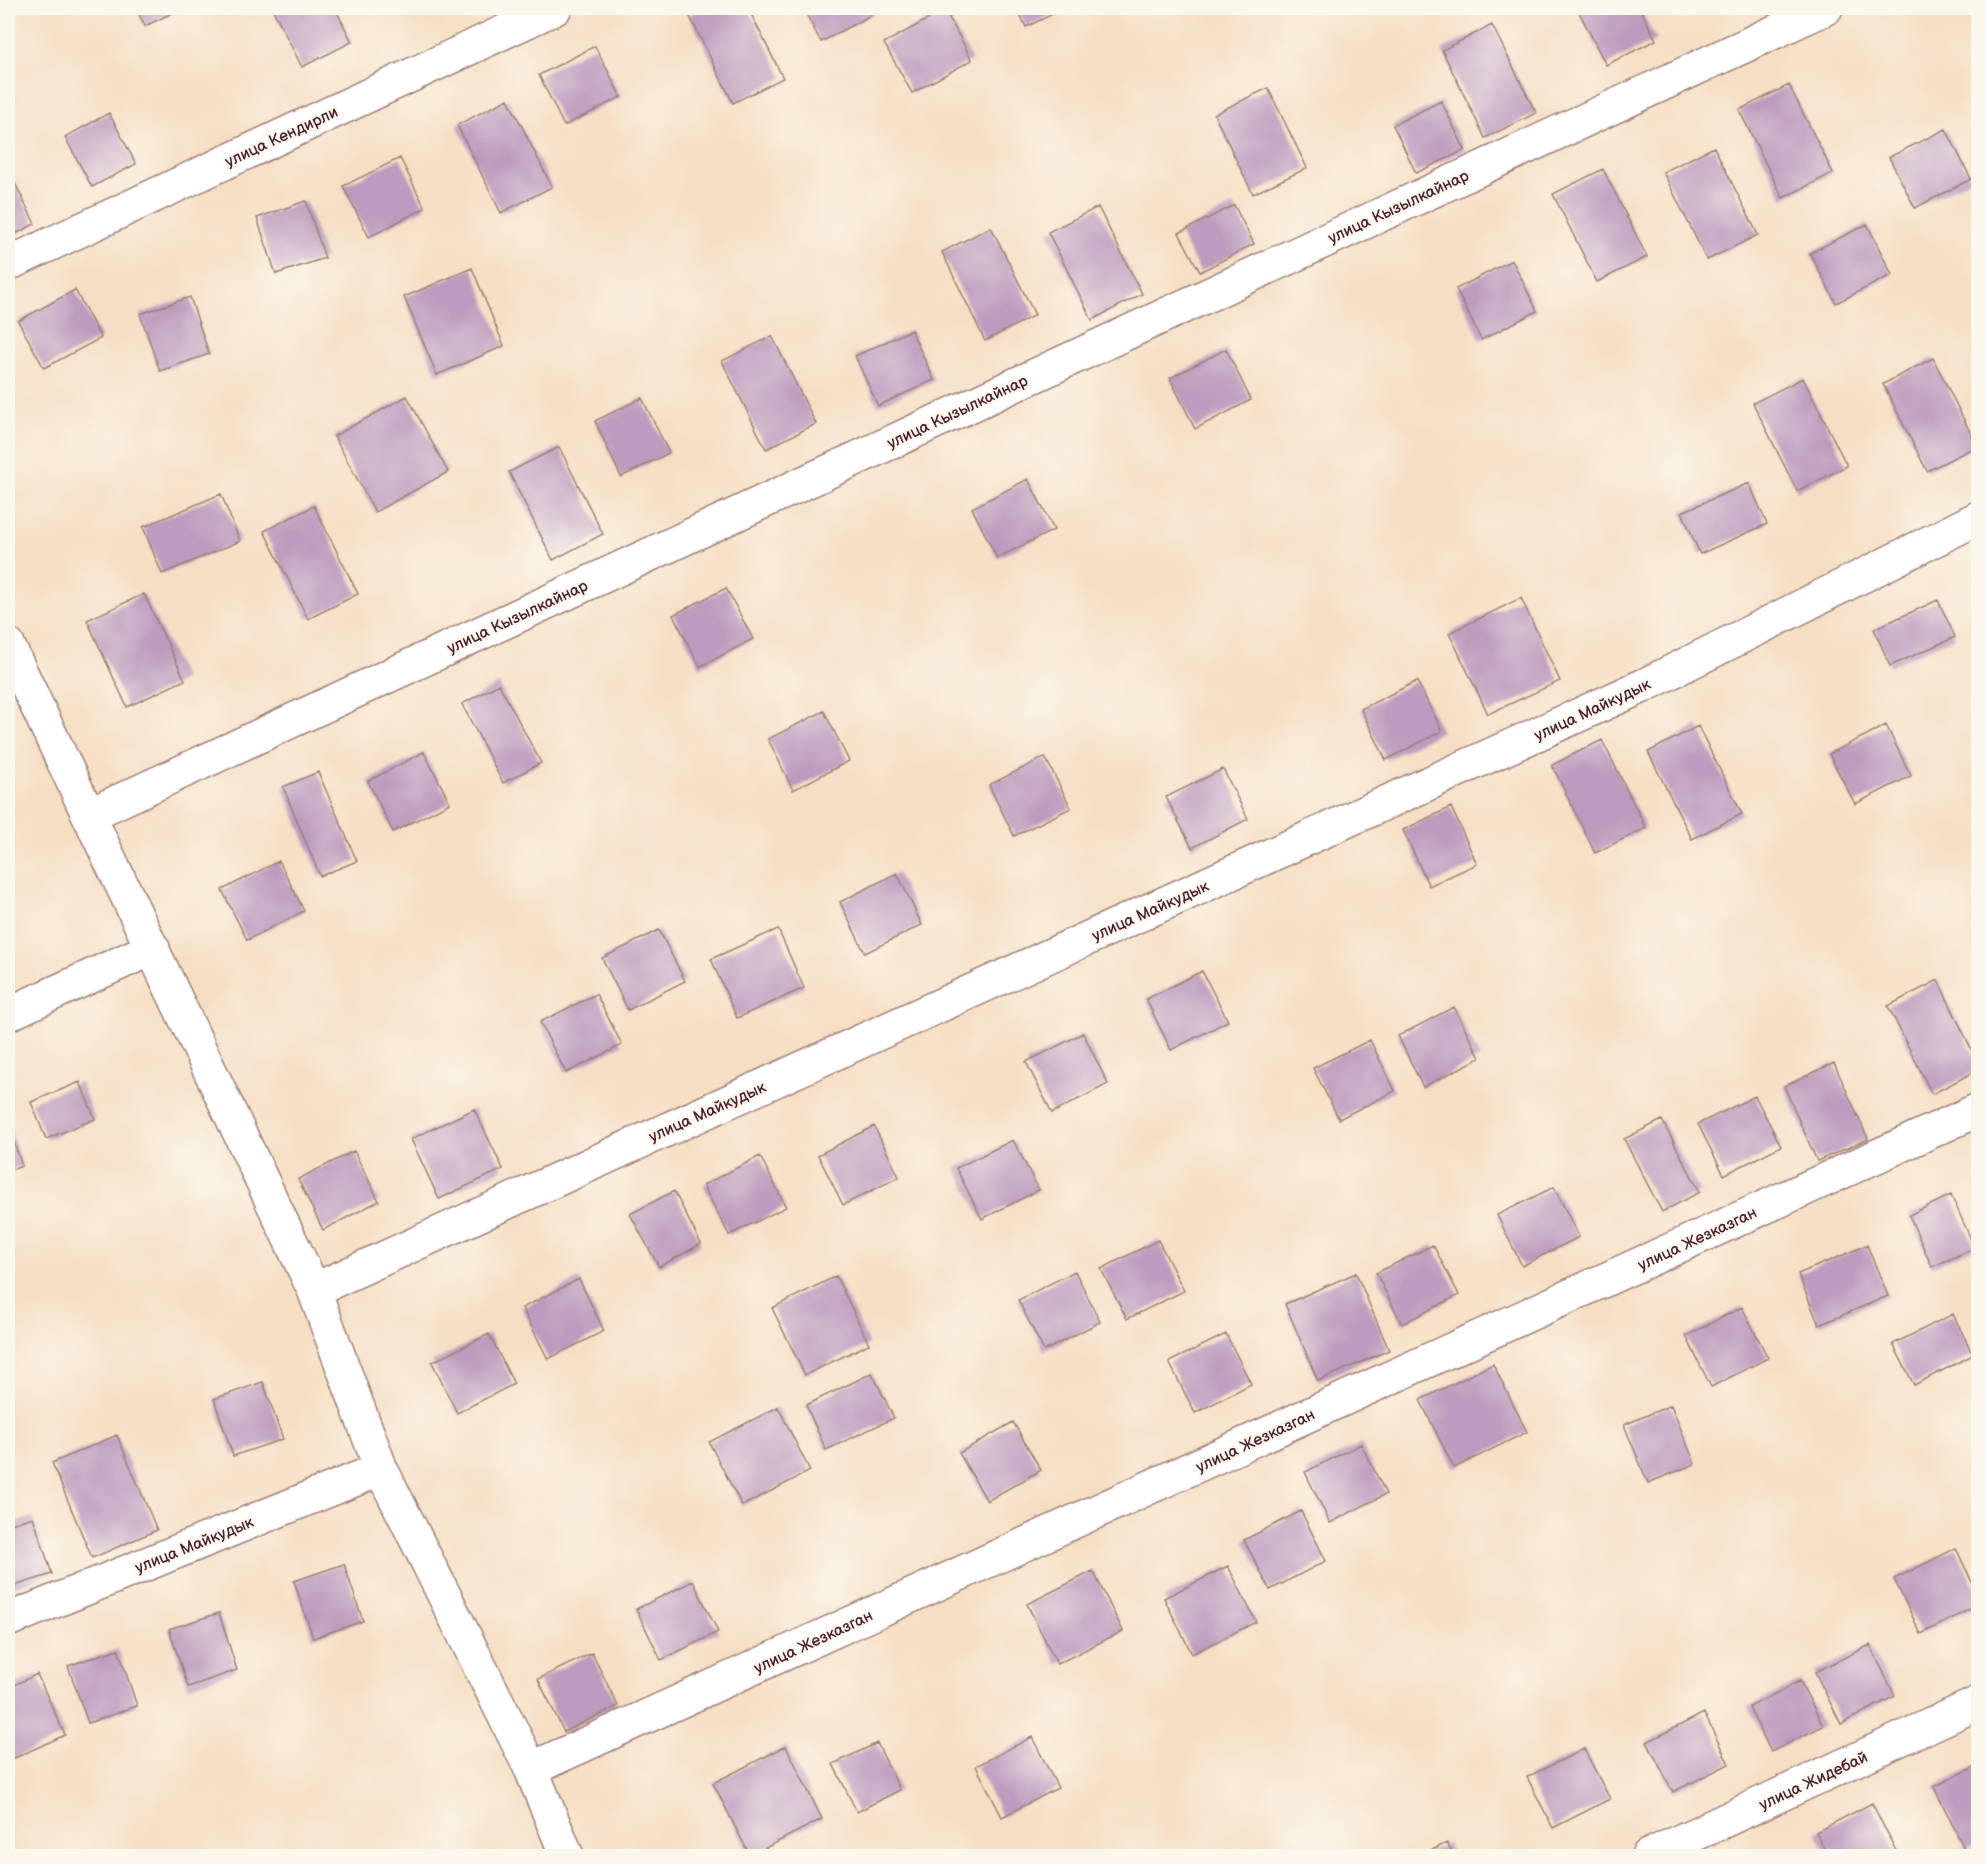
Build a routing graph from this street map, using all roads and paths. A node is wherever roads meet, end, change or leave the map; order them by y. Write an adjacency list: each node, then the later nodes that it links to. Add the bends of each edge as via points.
1 (555, 8): 3 (street, улица Кендирли)
2 (1826, 8): 6 (street, улица Кызылкайнар)
3 (8, 264)
4 (1978, 518): 10 (street, улица Майкудык, via 1645,685)
5 (8, 645): 6 (street)
6 (89, 815): 7 (street)
7 (153, 948): 8 (street); 10 (street)
8 (8, 1014)
9 (1978, 1110): 14 (street, улица Жезказган)
10 (315, 1290): 11 (street)
11 (381, 1468): 12 (street, улица Майкудык); 14 (street)
12 (8, 1620)
13 (1978, 1703): 16 (street, улица Жидебай)
14 (531, 1769): 15 (street)
15 (567, 1857)
16 (1648, 1857)

